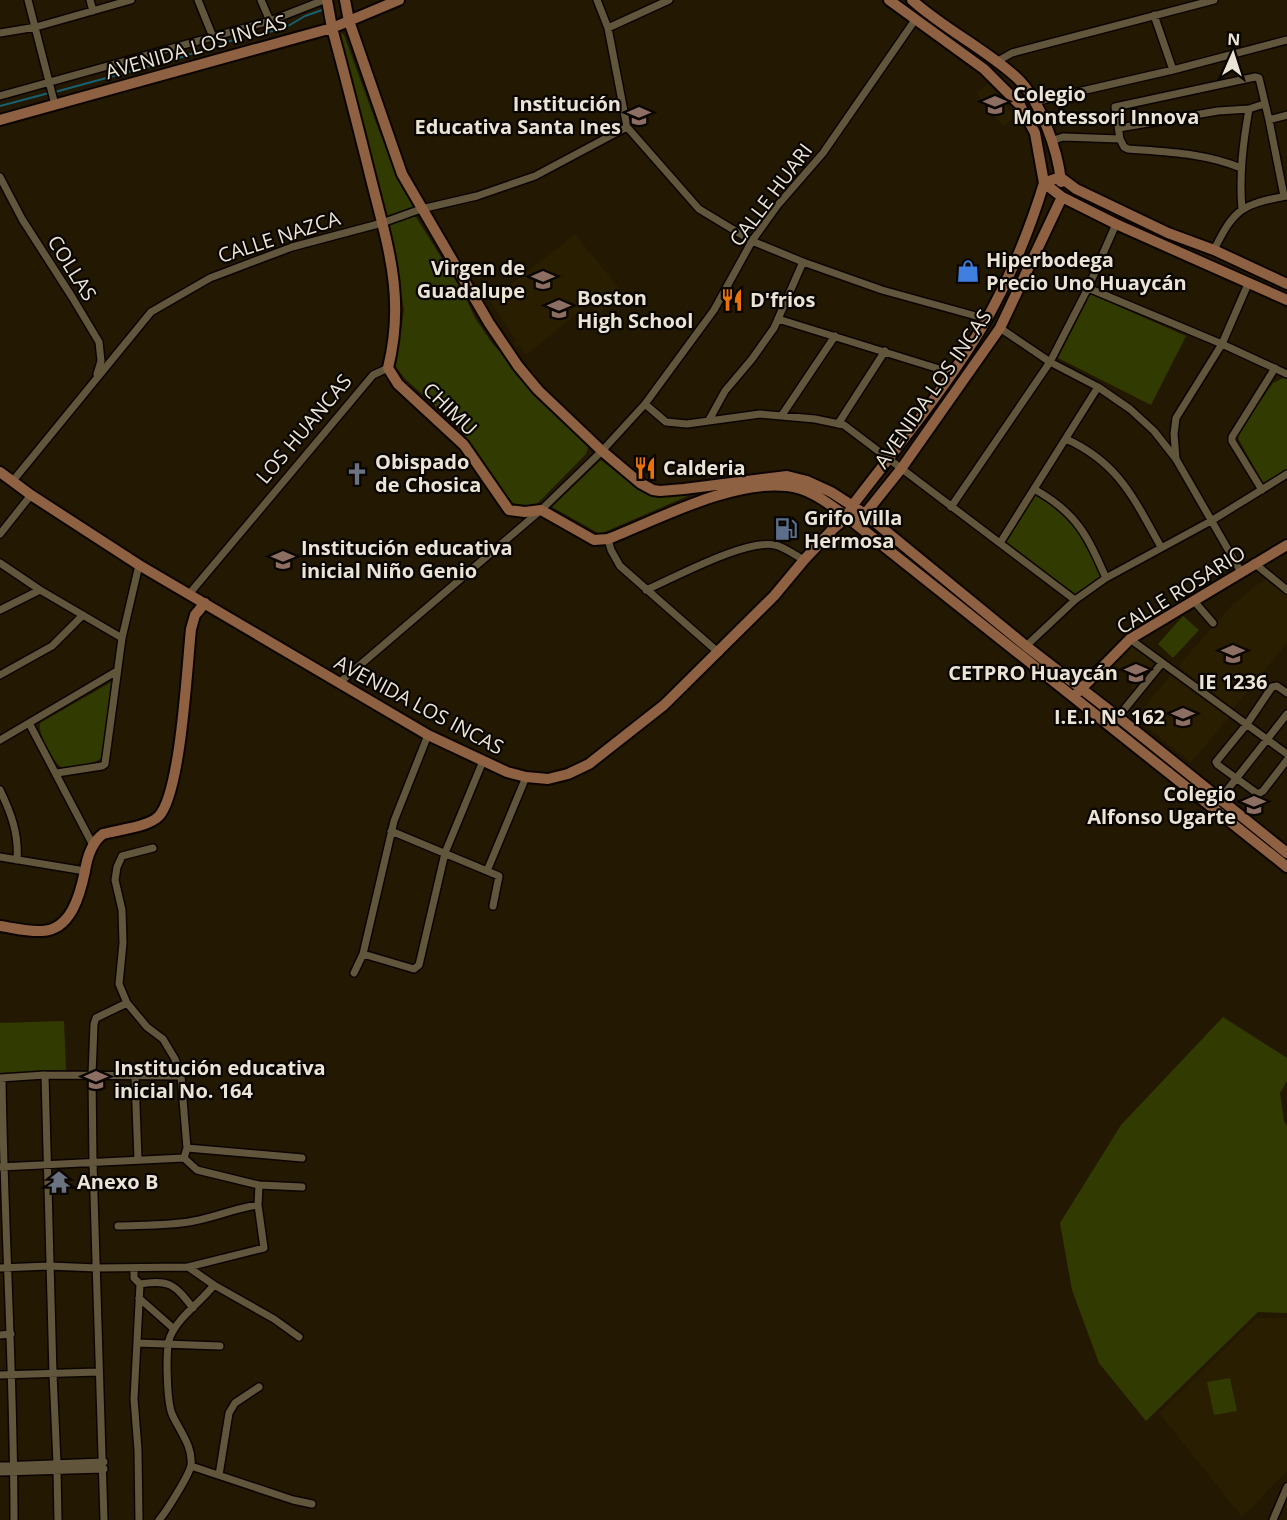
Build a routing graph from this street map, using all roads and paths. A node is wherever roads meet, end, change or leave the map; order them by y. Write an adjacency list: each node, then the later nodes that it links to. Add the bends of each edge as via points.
1 (28, 0): 19 (street)
2 (90, 0): 14 (street)
3 (131, 0): 14 (street)
4 (198, 0): 23 (street)
5 (261, 0): 17 (street)
6 (325, 0): 17 (street); 20 (main road)
7 (345, 0): 18 (main road)
8 (399, 0): 18 (main road, AVENIDA LOS INCAS)
9 (597, 0): 21 (street)
10 (669, 0): 21 (street)
11 (889, 0): 16 (main road)
12 (912, 0): 25 (main road)
13 (1214, 0): 15 (street)
14 (93, 11): 19 (street)
15 (1154, 15): 25 (street, via 1012,53); 26 (street)
16 (915, 20): 44 (main road, via 984,69 1020,105 1035,133); 52 (street, CALLE HUARI, via 823,153)
17 (270, 21): 23 (street)
18 (349, 21): 20 (main road, AVENIDA LOS INCAS); 47 (main road, via 402,174)
19 (36, 27): 22 (street); 27 (street)
20 (332, 28): 31 (main road, AVENIDA LOS INCAS); 49 (main road)
21 (608, 28): 36 (street)
22 (0, 33)
23 (213, 37): 27 (street)
24 (1287, 40): 26 (street)
25 (996, 62): 29 (main road, via 1018,79)
26 (1173, 70): 29 (street)
27 (49, 83): 28 (street); 31 (street)
28 (0, 96)
29 (1034, 102): 39 (main road)
30 (1264, 104): 32 (street); 35 (street); 37 (street, via 1261,83 1255,77 1120,105 1115,107)
31 (55, 105): 34 (main road, AVENIDA LOS INCAS)
32 (1250, 110): 37 (street, via 1218,111); 41 (street)
33 (1287, 116): 35 (street)
34 (0, 120)
35 (1269, 120): 40 (street)
36 (627, 127): 47 (street, CALLE NAZCA, via 535,176 477,196); 52 (street, via 699,209)
37 (1119, 128): 38 (street)
38 (1120, 139): 39 (street, via 1063,137); 41 (street, via 1128,149 1200,155)
39 (1051, 141): 43 (main road)
40 (1283, 166): 45 (street)
41 (1241, 168): 48 (street)
42 (0, 177): 71 (street, COLLAS, via 99,342 101,361)
43 (1060, 177): 44 (main road); 46 (main road); 51 (main road, via 1076,189)
44 (1044, 183): 46 (main road); 61 (main road, AVENIDA LOS INCAS, via 1010,273)
45 (1285, 196): 48 (street)
46 (1062, 197): 50 (main road); 62 (main road, AVENIDA LOS INCAS)
47 (421, 209): 49 (street, CALLE NAZCA); 78 (main road, via 473,299 518,366)
48 (1242, 210): 54 (street, via 1225,226)
49 (382, 223): 67 (main road, via 396,291 397,318); 71 (street, CALLE NAZCA, via 292,247 210,278 180,294 151,312)
50 (1116, 224): 53 (main road); 58 (street)
51 (1168, 233): 53 (main road); 54 (main road)
52 (752, 241): 55 (street); 73 (street, CALLE HUARI, via 714,310)
53 (1161, 245): 56 (main road)
54 (1214, 250): 57 (main road)
55 (803, 262): 60 (street); 61 (street, via 882,290)
56 (1248, 284): 59 (main road); 64 (street)
57 (1287, 284)
58 (1088, 288): 64 (street); 66 (street)
59 (1287, 300)
60 (778, 319): 63 (street); 75 (street, via 725,391)
61 (987, 319): 69 (main road, AVENIDA LOS INCAS)
62 (1000, 328): 66 (street); 81 (main road, AVENIDA LOS INCAS)
63 (835, 336): 65 (street); 74 (street)
64 (1222, 344): 68 (street); 80 (street, via 1176,418)
65 (885, 351): 69 (street); 76 (street)
66 (1050, 362): 72 (street); 89 (street)
67 (388, 368): 90 (main road, CHIMU, via 398,384 464,445 509,510); 108 (street, LOS HUANCAS, via 373,375)
68 (1275, 369): 70 (street); 86 (street, via 1232,437)
69 (952, 373): 79 (main road, AVENIDA LOS INCAS)
70 (1287, 374)
71 (95, 380): 84 (street, CALLE NAZCA)
72 (1098, 387): 77 (street); 80 (street, via 1154,431)
73 (645, 404): 75 (street, via 666,422); 78 (street, CALLE HUARI)
74 (782, 415): 75 (street); 76 (street)
75 (709, 420)
76 (838, 424): 79 (street)
77 (1066, 439): 85 (street); 98 (street, via 1084,447 1118,476)
78 (602, 451): 88 (main road, via 653,490 787,477 807,481); 90 (street, CALLE HUARI)
79 (887, 459): 81 (street); 88 (main road, AVENIDA LOS INCAS)
80 (1176, 459): 93 (street)
81 (901, 469): 89 (street); 91 (main road, AVENIDA LOS INCAS)
82 (0, 472): 84 (main road, AVENIDA LOS INCAS)
83 (1287, 474): 86 (street)
84 (12, 482): 87 (main road, AVENIDA LOS INCAS)
85 (1034, 489): 96 (street); 104 (street, via 1068,511 1093,547)
86 (1262, 490): 93 (street)
87 (31, 495): 94 (street); 101 (main road, AVENIDA LOS INCAS)
88 (852, 506): 91 (main road); 92 (main road, AVENIDA LOS INCAS)
89 (951, 507): 96 (street)
90 (542, 510): 95 (main road, via 594,540); 122 (street, CALLE HUARI)
91 (865, 514): 92 (main road); 117 (main road)
92 (847, 517): 95 (main road, via 804,491 787,486 759,487 697,503); 99 (main road, AVENIDA LOS INCAS); 125 (main road)
93 (1211, 521): 98 (street); 103 (street)
94 (0, 534)
95 (608, 539): 106 (street, via 620,566)
96 (1000, 543): 109 (street)
97 (1287, 545): 102 (main road, CALLE ROSARIO)
98 (1161, 547): 104 (street)
99 (804, 561): 106 (street, via 777,545 758,545 735,551); 118 (main road, AVENIDA LOS INCAS)
100 (0, 563): 105 (street)
101 (139, 564): 108 (main road, AVENIDA LOS INCAS); 115 (street)
102 (1254, 564): 103 (main road, CALLE ROSARIO); 107 (street)
103 (1241, 572): 110 (main road, CALLE ROSARIO)
104 (1106, 578): 109 (street)
105 (40, 590): 112 (street); 113 (street)
106 (646, 590): 118 (street)
107 (1287, 590)
108 (190, 593): 111 (main road, AVENIDA LOS INCAS)
109 (1075, 600): 117 (street)
110 (1194, 601): 114 (street); 116 (main road, CALLE ROSARIO)
111 (205, 603): 122 (main road, AVENIDA LOS INCAS); 142 (main road, via 195,615 191,629 178,758 165,807 150,823 103,834)
112 (0, 610)
113 (83, 615): 115 (street); 121 (street, via 52,646)
114 (1214, 623)
115 (122, 638): 120 (street)
116 (1130, 639): 119 (street); 123 (main road, CALLE ROSARIO)
117 (1026, 646): 123 (main road)
118 (719, 653): 137 (main road, AVENIDA LOS INCAS, via 664,705 589,764 548,779)
119 (1162, 663): 127 (street); 129 (street)
120 (117, 671): 128 (street); 136 (street, via 105,764)
121 (0, 675)
122 (339, 683): 130 (main road, AVENIDA LOS INCAS)
123 (1082, 688): 125 (main road, CALLE ROSARIO); 127 (main road)
124 (1287, 693): 129 (street, via 1272,687)
125 (1073, 697): 140 (main road)
126 (1287, 714): 131 (street)
127 (1118, 717): 140 (main road)
128 (29, 723): 132 (street); 136 (street)
129 (1247, 724): 131 (street); 138 (street, via 1216,762)
130 (428, 735): 135 (main road, AVENIDA LOS INCAS); 141 (street)
131 (1268, 739): 133 (street); 138 (street)
132 (0, 740)
133 (1287, 754)
134 (1287, 760): 138 (street, via 1261,793)
135 (483, 761): 137 (main road, AVENIDA LOS INCAS); 144 (street)
136 (57, 773): 142 (street)
137 (526, 777): 149 (street)
138 (1236, 779): 140 (street)
139 (0, 790): 147 (street, via 15,829)
140 (1216, 804): 145 (main road); 148 (main road)
141 (391, 831): 144 (street); 153 (street)
142 (93, 845): 150 (main road)
143 (153, 848): 155 (street, via 122,856 117,867 123,943 118,984)
144 (445, 853): 149 (street); 153 (street, via 419,965 414,969)
145 (1287, 853)
146 (0, 857): 147 (street)
147 (16, 860): 150 (street)
148 (1286, 865)
149 (488, 871): 151 (street, via 499,876)
150 (85, 872): 152 (main road, via 74,907 58,927 33,931)
151 (493, 906)
152 (0, 926)
153 (363, 954): 154 (street)
154 (354, 973)
155 (127, 1003): 157 (street, via 96,1018); 158 (street, via 163,1039)
156 (45, 1075): 157 (street); 160 (street); 166 (street)
157 (92, 1075): 159 (street); 165 (street)
158 (181, 1076): 159 (street); 161 (street)
159 (135, 1077): 164 (street)
160 (1, 1078): 167 (street)
161 (187, 1148): 162 (street); 163 (street)
162 (184, 1158): 164 (street); 168 (street, via 197,1170)
163 (302, 1158)
164 (138, 1160): 165 (street)
165 (93, 1163): 166 (street); 175 (street)
166 (48, 1164): 167 (street); 172 (street)
167 (2, 1167): 174 (street)
168 (259, 1185): 169 (street); 170 (street)
169 (302, 1187)
170 (258, 1205): 171 (street, via 175,1224); 173 (street, via 264,1248)
171 (118, 1226)
172 (49, 1266): 174 (street); 175 (street); 189 (street)
173 (188, 1267): 176 (street); 178 (street)
174 (4, 1268): 182 (street)
175 (97, 1268): 176 (street); 188 (street)
176 (134, 1268): 177 (street, via 134,1278)
177 (140, 1284): 179 (street); 180 (street, via 170,1283)
178 (214, 1285): 180 (street); 184 (street)
179 (139, 1298): 181 (street); 185 (street)
180 (193, 1308): 181 (street)
181 (174, 1329): 186 (street)
182 (11, 1334): 183 (street); 191 (street)
183 (0, 1335)
184 (299, 1337)
185 (137, 1343): 186 (street); 205 (street, via 134,1399)
186 (168, 1343): 187 (street); 195 (street, via 168,1399 188,1444)
187 (220, 1346)
188 (98, 1372): 189 (street); 193 (street)
189 (53, 1374): 191 (street); 196 (street)
190 (0, 1375): 191 (street)
191 (13, 1375): 197 (street)
192 (259, 1387): 199 (street, via 235,1403 229,1413)
193 (104, 1465): 196 (street); 204 (street)
194 (0, 1466): 197 (street)
195 (191, 1466): 199 (street); 206 (street)
196 (57, 1467): 197 (street); 203 (street)
197 (14, 1468): 198 (street); 202 (street)
198 (0, 1472)
199 (219, 1475): 201 (street)
200 (1287, 1486): 207 (street)
201 (312, 1504)
202 (14, 1520)
203 (58, 1520)
204 (104, 1520)
205 (139, 1520)
206 (159, 1520)
207 (1273, 1520)

